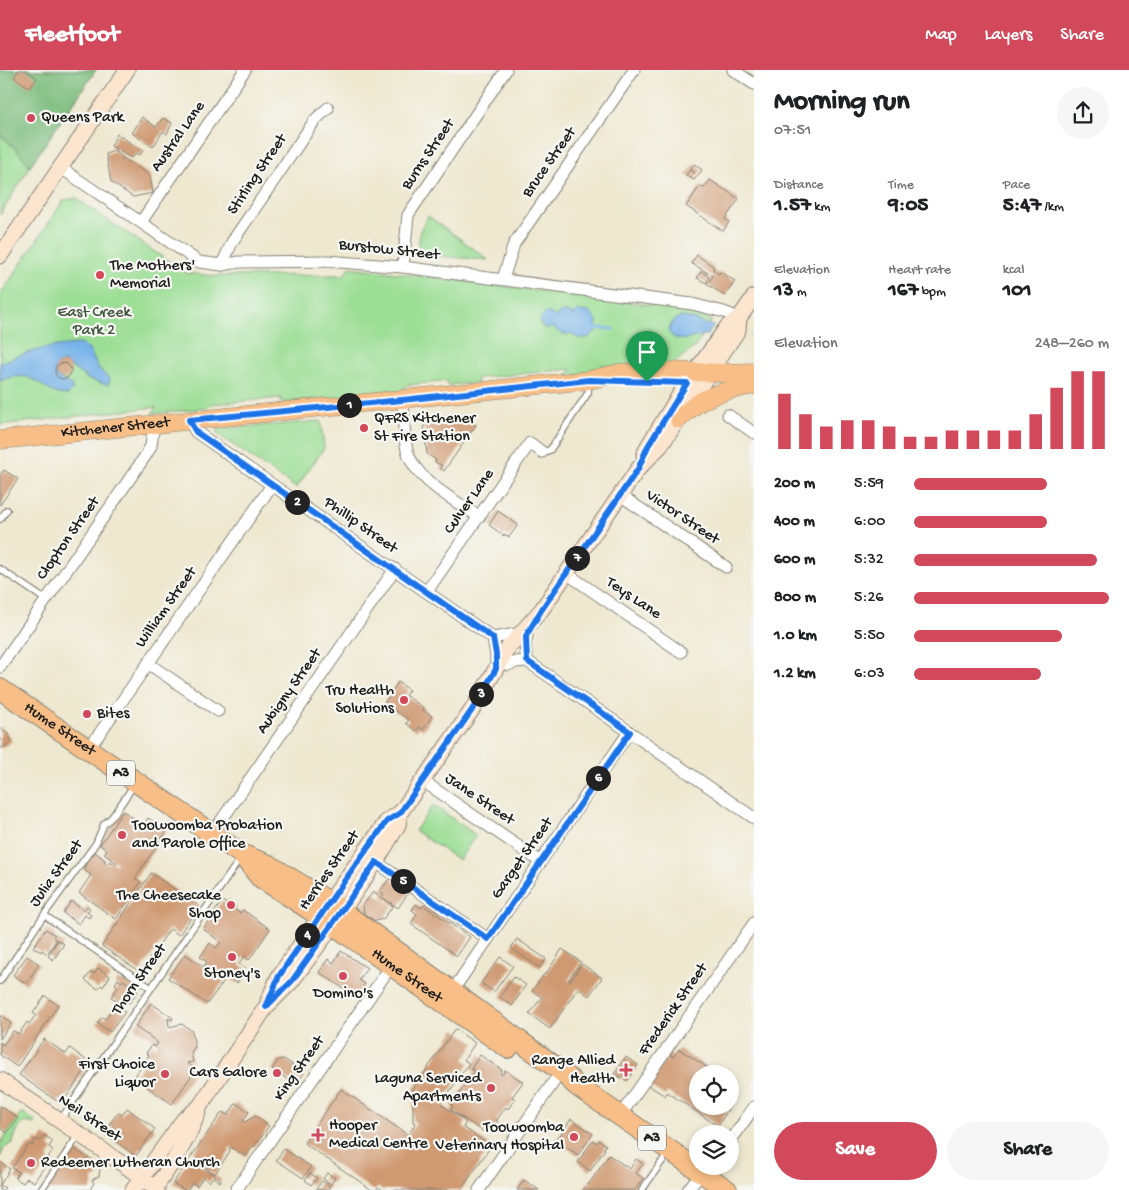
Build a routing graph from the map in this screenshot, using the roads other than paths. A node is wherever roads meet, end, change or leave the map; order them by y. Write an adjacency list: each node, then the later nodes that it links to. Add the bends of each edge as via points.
1 (127, 70): 8 (main road)
2 (245, 70): 9 (street, Austral Lane)
3 (506, 70): 12 (street, Burns Street, via 408,215)
4 (634, 70): 13 (street, Bruce Street, via 514,244)
5 (740, 72): 6 (street)
6 (754, 84)
7 (328, 108): 11 (street, Stirling Street, via 315,120 237,234)
8 (61, 168): 9 (street, Burstow Street); 10 (main road)
9 (141, 222): 11 (street, Burstow Street, via 199,262)
10 (0, 256)
11 (222, 265): 12 (street, Burstow Street, via 327,261)
12 (402, 267): 13 (street, Burstow Street)
13 (503, 279): 15 (street, Burstow Street, via 692,304)
14 (754, 297): 15 (main road, Herries Street)
15 (739, 318): 17 (main road, Herries Street, via 738,330)
16 (754, 372): 17 (main road, Kitchener Street)
17 (699, 378): 18 (main road, Kitchener Street, via 635,372); 19 (main road, Kitchener Street); 22 (main road, Herries Street); 28 (main road, Herries Street, via 648,446)
18 (589, 380): 20 (main road, Kitchener Street); 27 (lane, via 588,393 550,450)
19 (754, 384): 22 (main road, via 714,394)
20 (402, 400): 23 (main road, Kitchener Street); 32 (street, via 407,450 414,468 424,479)
21 (728, 415): 25 (street)
22 (679, 418): 28 (main road, Herries Street, via 661,445)
23 (189, 420): 24 (main road, Kitchener Street); 29 (street, Phillip Street, via 196,432)
24 (154, 424): 26 (main road, Kitchener Street); 39 (street, Clopton Street, via 146,456)
25 (754, 433)
26 (0, 440)
27 (542, 452): 32 (street, Culver Lane, via 530,443)
28 (638, 469): 30 (main road, Herries Street)
29 (272, 485): 36 (street, Phillip Street); 44 (street, William Street)
30 (620, 495): 34 (street, Victor Street); 37 (main road, Herries Street)
31 (7, 510): 33 (lane)
32 (479, 517): 38 (street, Culver Lane)
33 (0, 519)
34 (726, 567)
35 (0, 568): 39 (lane)
36 (395, 569): 38 (street, Phillip Street); 55 (street, Aubigny Street)
37 (566, 573): 40 (main road, Herries Street); 42 (street, Teys Lane)
38 (427, 591): 41 (street, Phillip Street)
39 (46, 600): 45 (street, Clopton Street)
40 (524, 634): 41 (street); 43 (street); 46 (main road, Herries Street, via 517,654)
41 (493, 638): 46 (street)
42 (681, 652)
43 (527, 661): 46 (street); 49 (street)
44 (149, 664): 48 (street); 50 (street, William Street)
45 (0, 667)
46 (502, 667): 51 (main road, Herries Street)
47 (0, 690): 50 (highway, Hume Street / A3)
48 (218, 710)
49 (630, 732): 54 (street); 58 (street, Garget Street)
50 (88, 750): 52 (highway, Hume Street / A3)
51 (423, 781): 53 (main road, Herries Street); 58 (street, Jane Street)
52 (136, 782): 55 (highway, Hume Street / A3); 60 (lane, Julia Street)
53 (400, 813): 57 (main road, Herries Street, via 398,825); 59 (main road, Herries Street, via 387,821)
54 (754, 818)
55 (212, 834): 56 (highway, Hume Street / A3)
56 (243, 855): 59 (highway, Hume Street / A3, via 269,865); 65 (lane, Thorn Street)
57 (376, 862): 59 (main road, Herries Street); 62 (street)
58 (541, 862): 62 (street, Garget Street)
59 (331, 914): 63 (highway, Hume Street / A3); 66 (highway, Hume Street / A3, via 394,948); 70 (main road, Herries Street, via 292,981 266,1007)
60 (44, 915): 64 (lane, Julia Street); 65 (lane)
61 (754, 922): 72 (street, Frederick Street)
62 (488, 939): 66 (street, Garget Street)
63 (391, 966): 66 (highway, Hume Street / A3); 83 (street, King Street)
64 (0, 981)
65 (151, 988): 73 (lane, Thorn Street)
66 (448, 998): 68 (highway, Hume Street / A3); 69 (highway, Hume Street / A3, via 561,1071)
67 (0, 1080): 73 (main road, Neil Street)
68 (555, 1080): 69 (highway, Hume Street / A3); 84 (street)
69 (577, 1086): 72 (highway, Hume Street / A3)
70 (200, 1106): 80 (main road, Herries Street, via 184,1119); 81 (main road, Herries Street, via 191,1131)
71 (754, 1107): 74 (street)
72 (620, 1116): 76 (highway, Hume Street / A3)
73 (60, 1121): 75 (main road, Neil Street)
74 (739, 1129)
75 (79, 1134): 80 (main road, Neil Street); 82 (lane)
76 (669, 1150): 77 (highway, Hume Street / A3); 85 (lane)
77 (689, 1160)
78 (702, 1175): 86 (street)
79 (713, 1175): 87 (highway, Hume Street / A3)
80 (137, 1184): 81 (main road, Neil Street)
81 (155, 1189)
82 (41, 1190)
83 (236, 1190)
84 (479, 1190)
85 (642, 1190)
86 (688, 1190)
87 (727, 1190)

